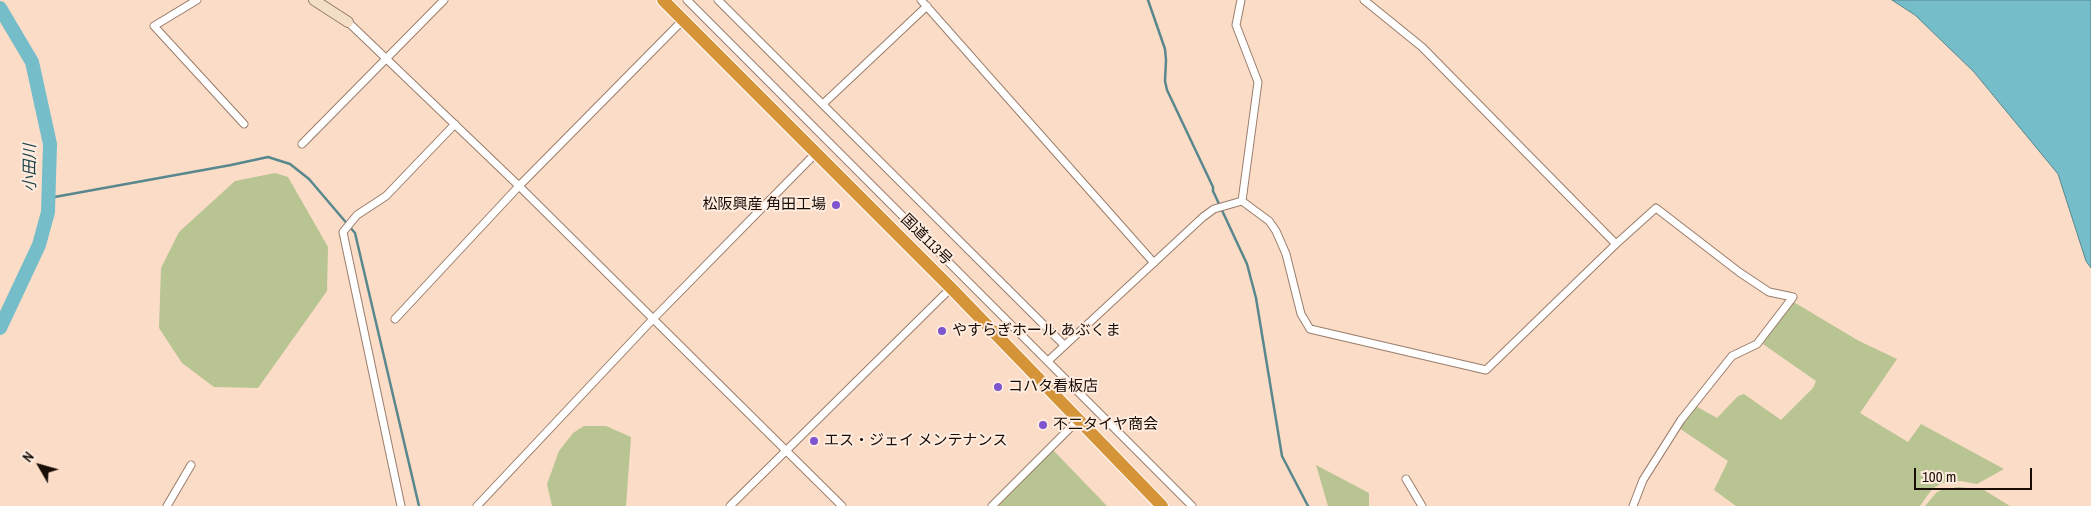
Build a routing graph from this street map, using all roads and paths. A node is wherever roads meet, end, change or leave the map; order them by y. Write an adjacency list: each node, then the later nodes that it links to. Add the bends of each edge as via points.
1 (197, 0): 15 (street, via 154,26)
2 (314, 0): 12 (street)
3 (444, 0): 13 (street)
4 (663, 0): 11 (highway, 国道113号)
5 (687, 0): 27 (street)
6 (718, 0): 14 (street)
7 (921, 0): 10 (street)
8 (1241, 0): 20 (street, via 1236,26 1258,82)
9 (1364, 0): 21 (street, via 1422,47)
10 (927, 6): 14 (street); 22 (street)
11 (683, 20): 18 (highway, 国道113号); 19 (street)
12 (348, 22): 13 (street)
13 (386, 60): 16 (street); 17 (street)
14 (823, 104): 26 (street)
15 (244, 124)
16 (455, 124): 19 (street); 33 (street, via 386,196 356,215 343,232)
17 (302, 144)
18 (816, 153): 23 (highway, 国道113号); 24 (street)
19 (519, 186): 24 (street); 25 (street)
20 (1242, 201): 21 (street, via 1269,220 1276,231 1286,254 1301,314 1310,329 1486,370); 22 (street, via 1203,217)
21 (1616, 244): 41 (street, via 1656,208 1769,292 1793,297 1757,344 1732,356 1681,420 1643,480)
22 (1154, 263): 26 (street)
23 (951, 288): 28 (highway, 国道113号); 29 (street)
24 (653, 319): 29 (street); 34 (street)
25 (395, 320)
26 (1064, 345): 27 (street)
27 (1048, 361): 39 (street)
28 (1079, 419): 37 (street); 38 (highway, 国道113号)
29 (787, 451): 35 (street); 36 (street)
30 (191, 465): 32 (street)
31 (1406, 479): 40 (street)
32 (167, 506)
33 (402, 506)
34 (477, 506)
35 (730, 506)
36 (842, 506)
37 (992, 506)
38 (1162, 506)
39 (1192, 506)
40 (1422, 506)
41 (1633, 506)

